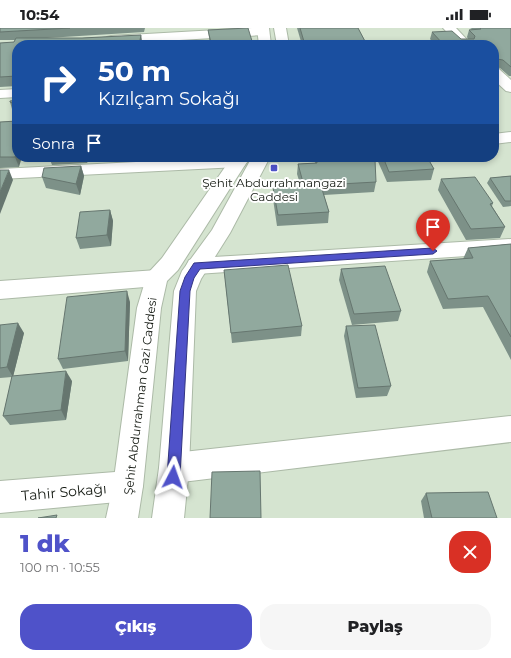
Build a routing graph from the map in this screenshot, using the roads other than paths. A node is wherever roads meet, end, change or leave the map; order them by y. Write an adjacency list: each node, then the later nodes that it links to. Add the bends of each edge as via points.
1 (280, 28): 6 (street)
2 (449, 28): 7 (street)
3 (265, 29): 4 (street); 5 (street)
4 (96, 40)
5 (265, 40)
6 (282, 40)
7 (461, 40)
8 (499, 68): 9 (street)
9 (511, 88)
10 (12, 93): 11 (street)
11 (0, 94)
12 (511, 137): 13 (street)
13 (499, 138)
14 (205, 162): 17 (street)
15 (238, 162): 20 (street, Şehit Abdurrahman Gazi Caddesi, via 170,264)
16 (258, 162): 19 (street, via 220,234)
17 (0, 174)
18 (511, 246): 19 (street)
19 (197, 266): 20 (street); 23 (street, via 185,291)
20 (157, 278): 21 (street); 24 (street, Şehit Abdurrahman Gazi Caddesi, via 149,308)
21 (0, 290)
22 (511, 429): 23 (street)
23 (174, 468): 27 (street)
24 (128, 486): 25 (street, Tahir Sokağı); 26 (street, Şehit Abdurrahman Gazi Caddesi)
25 (0, 497)
26 (122, 518)
27 (168, 518)

